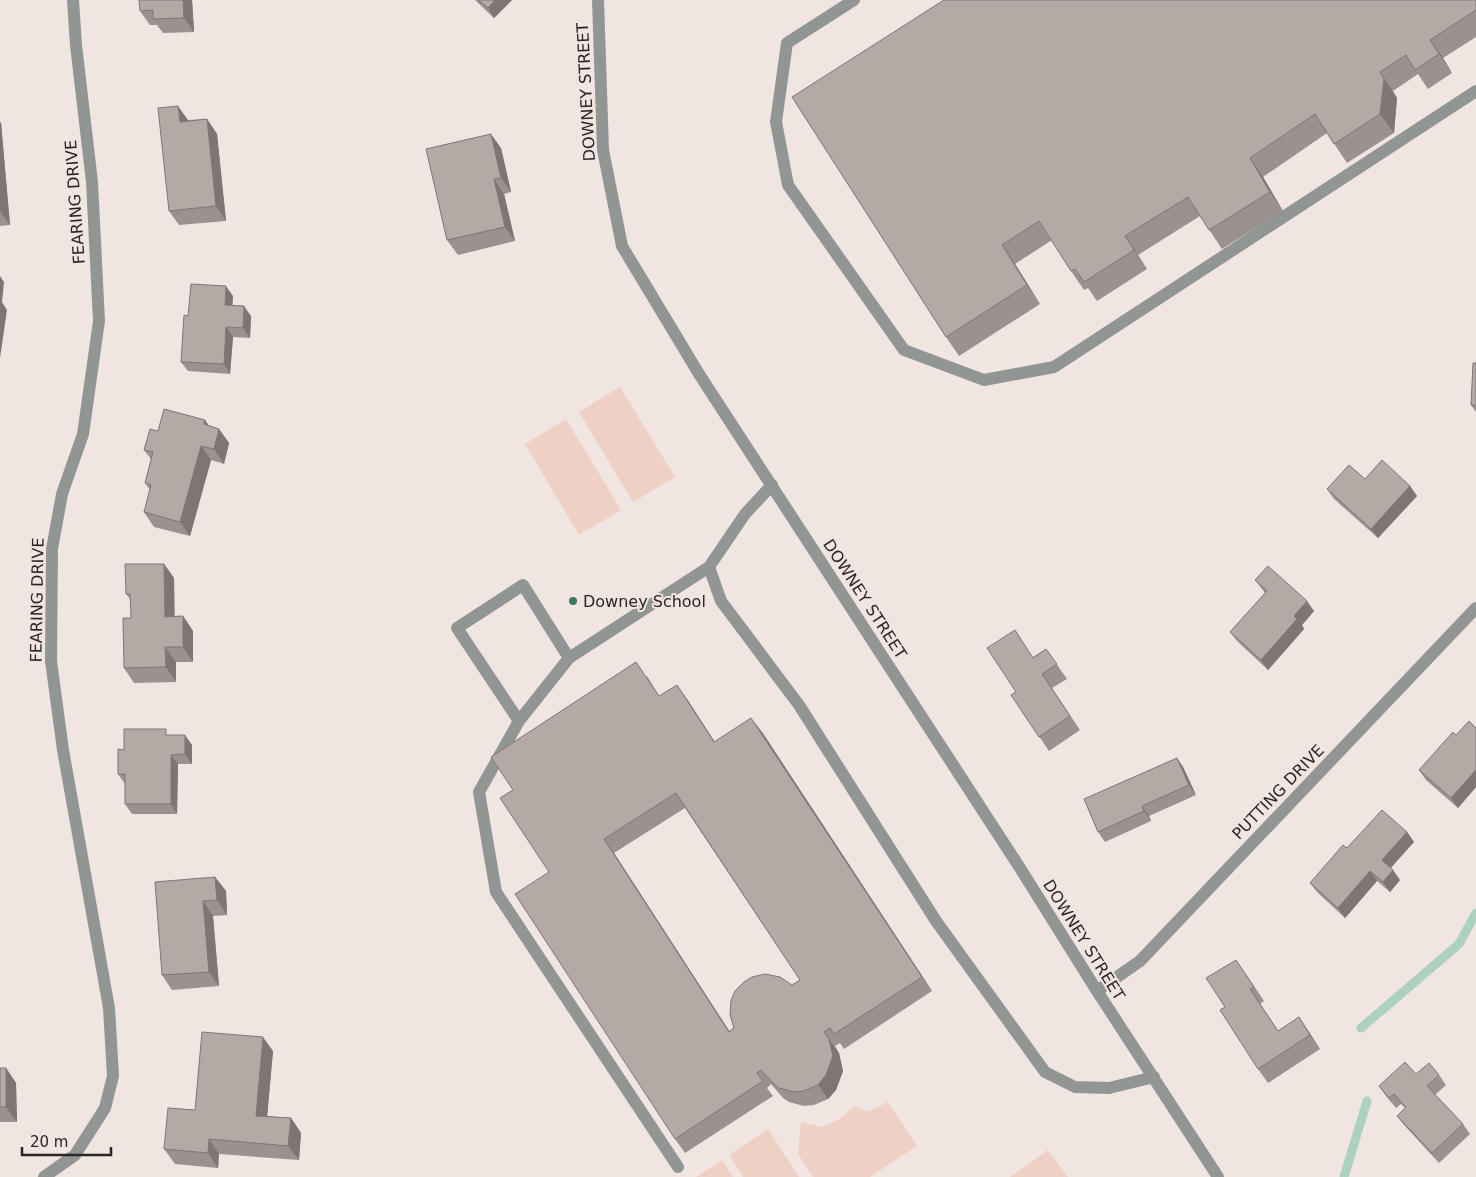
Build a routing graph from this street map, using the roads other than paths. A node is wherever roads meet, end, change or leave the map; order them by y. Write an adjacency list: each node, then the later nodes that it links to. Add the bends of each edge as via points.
1 (73, 0): 13 (street, FEARING DRIVE, via 92,182 99,321 83,434 62,494 52,549 51,661 63,750 108,1008 113,1076 105,1108 75,1155)
2 (598, 0): 5 (street, DOWNEY STREET, via 603,150 622,246 699,374)
3 (854, 0): 4 (street, via 787,43 776,122 788,185 904,350 984,380 1054,367)
4 (1476, 91)
5 (772, 485): 6 (street, via 745,514); 10 (street, DOWNEY STREET)
6 (709, 567): 8 (street); 11 (street, via 721,600 799,705 936,921 1045,1072 1076,1087 1109,1088)
7 (1476, 608): 10 (street, PUTTING DRIVE, via 1140,961)
8 (569, 658): 9 (street); 9 (street, via 523,585 457,628)
9 (520, 721): 12 (street, via 479,792 496,892)
10 (1097, 991): 11 (street, DOWNEY STREET)
11 (1154, 1078): 14 (street, DOWNEY STREET)
12 (678, 1167)
13 (44, 1177)
14 (1218, 1177)

